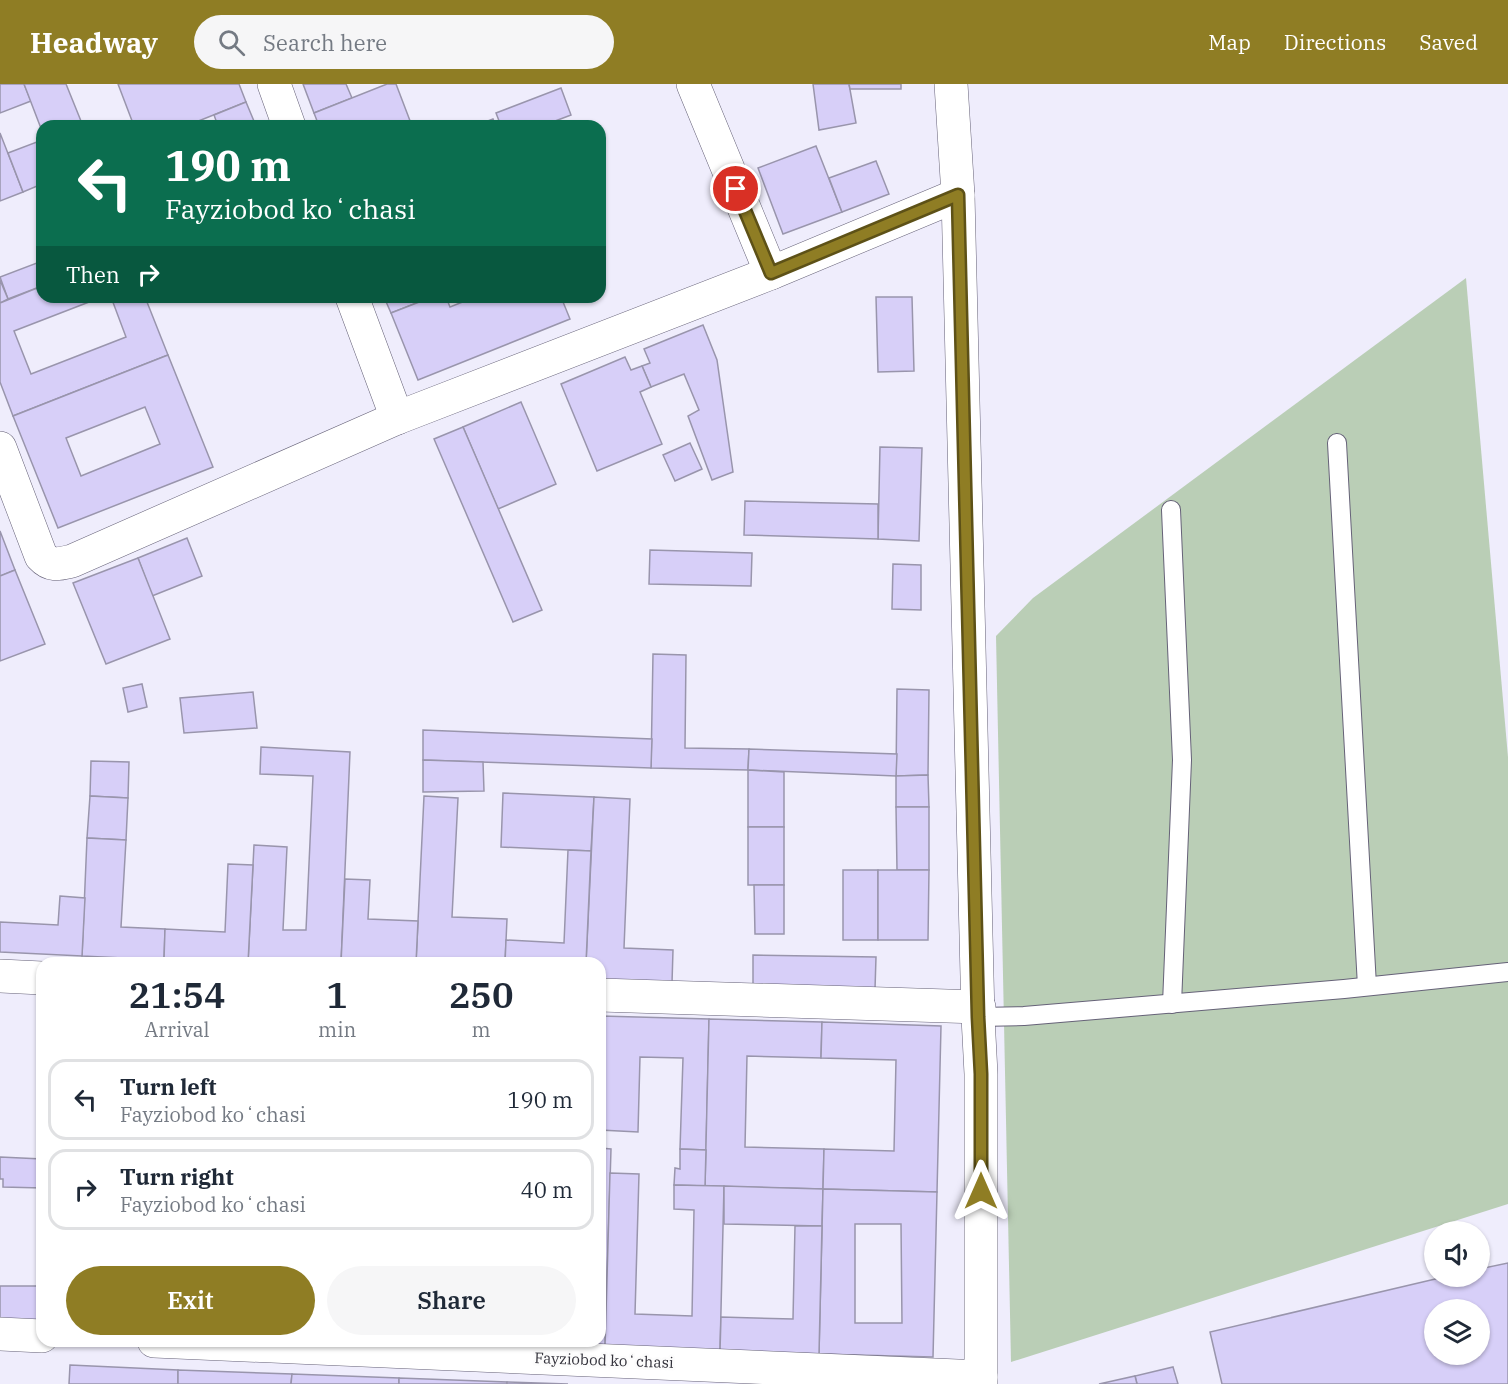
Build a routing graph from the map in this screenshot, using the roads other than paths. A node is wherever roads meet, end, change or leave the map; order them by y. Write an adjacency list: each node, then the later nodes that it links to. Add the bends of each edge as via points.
1 (274, 84): 4 (street)
2 (693, 84): 6 (street)
3 (951, 84): 5 (street, Fayziobod koʻchasi)
4 (287, 120)
5 (958, 195): 6 (street); 18 (street, Fayziobod koʻchasi)
6 (771, 273): 8 (street)
7 (354, 303): 8 (street)
8 (397, 418): 10 (street, via 72,561 54,565 41,556)
9 (1337, 443): 15 (lane)
10 (0, 448)
11 (1171, 510): 17 (lane, via 1182,760)
12 (1508, 972): 15 (lane)
13 (0, 976): 14 (street)
14 (36, 978)
15 (1367, 986): 17 (lane)
16 (606, 995): 18 (street)
17 (1172, 1004): 18 (lane, via 1024,1016)
18 (979, 1012): 22 (street, Fayziobod koʻchasi)
19 (0, 1334): 20 (street)
20 (36, 1336)
21 (281, 1347): 22 (street, Fayziobod koʻchasi)
22 (981, 1380)

